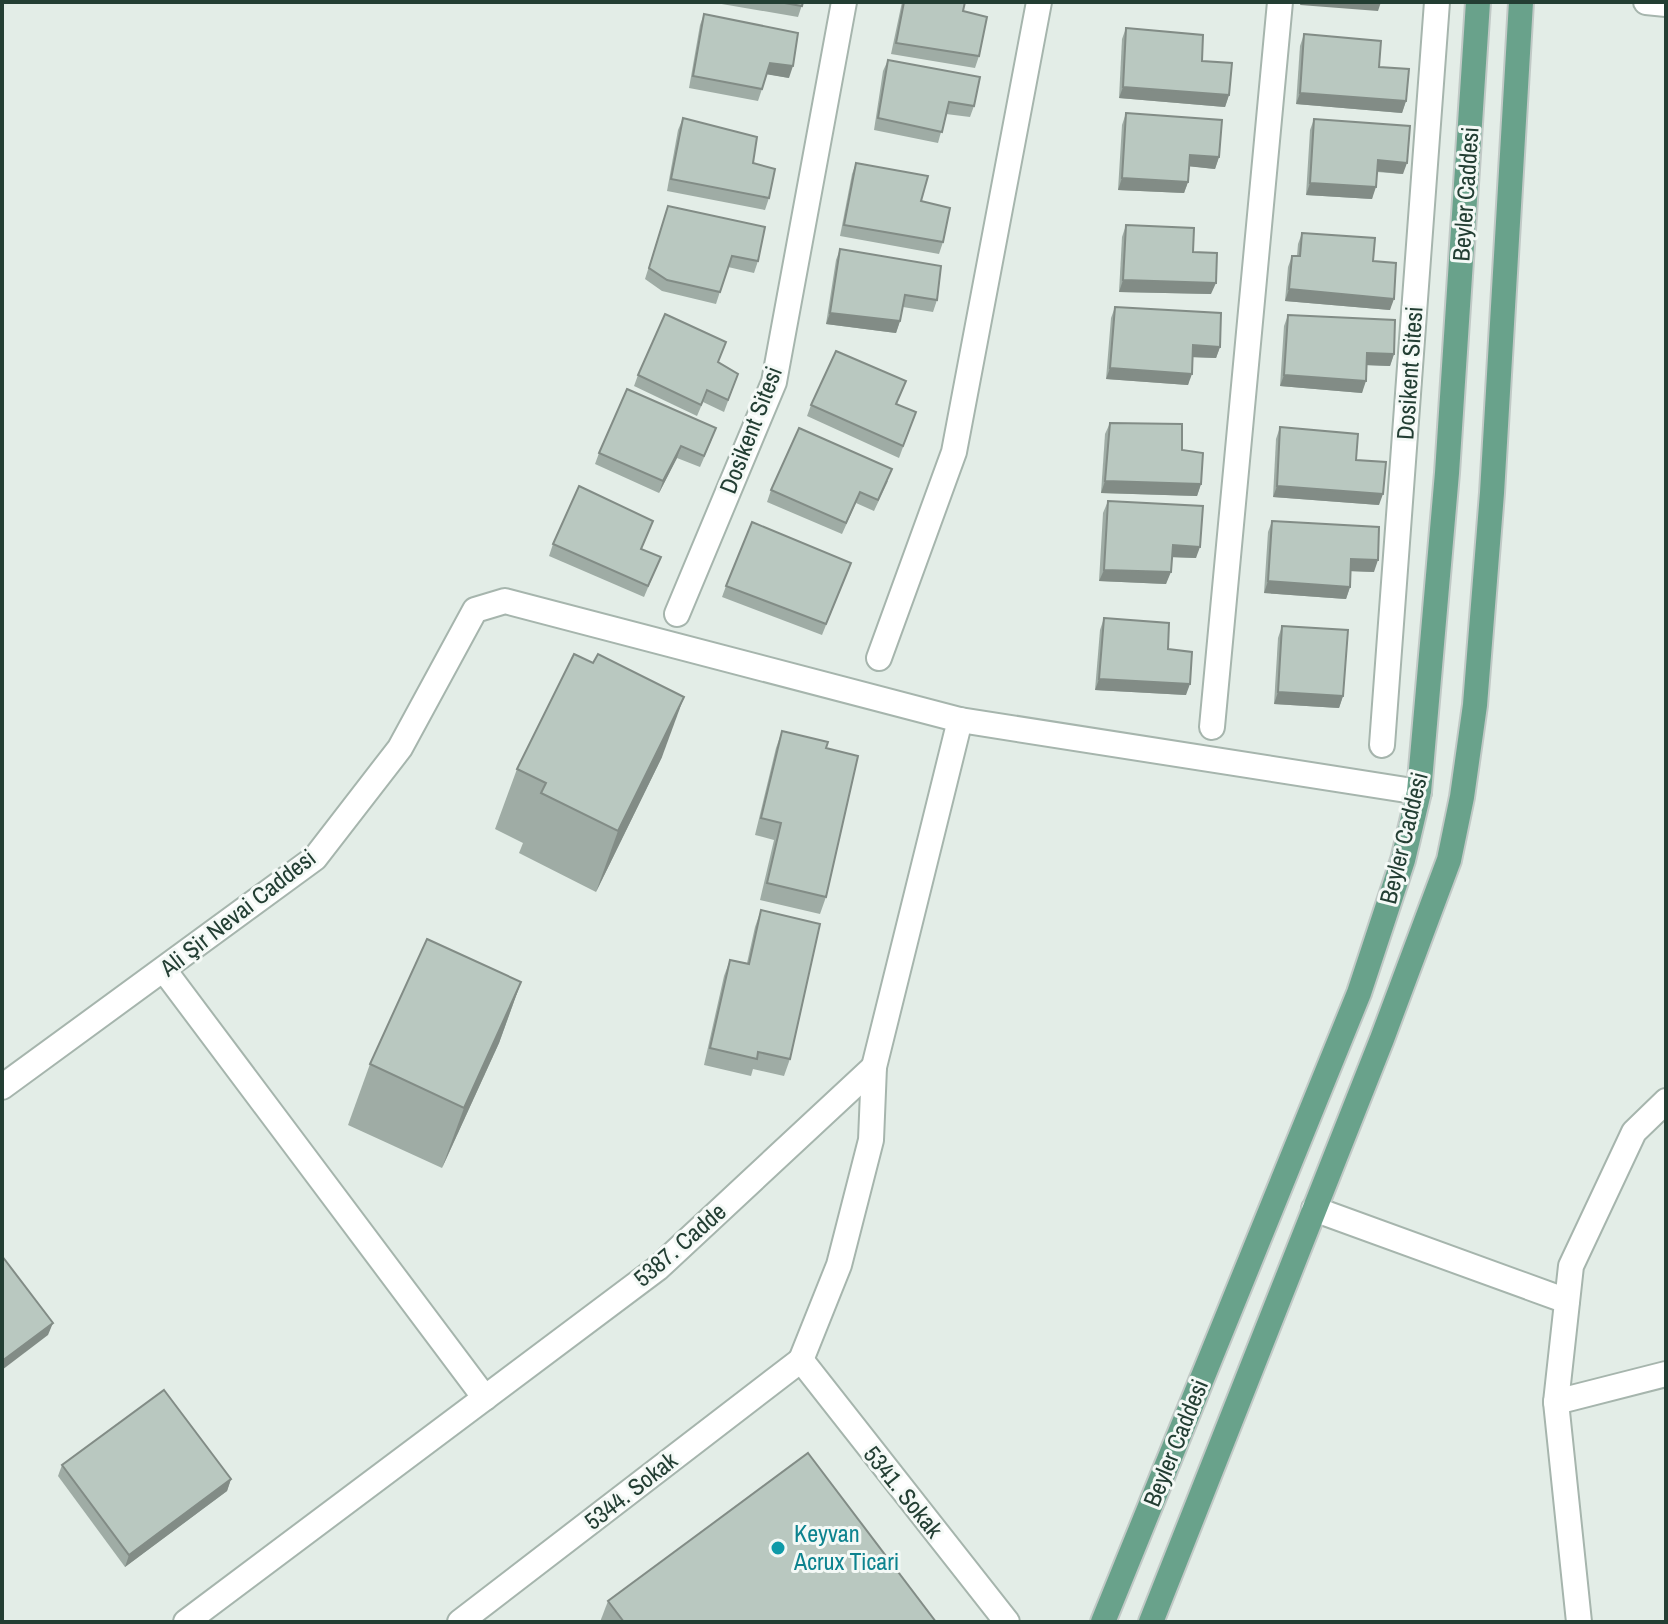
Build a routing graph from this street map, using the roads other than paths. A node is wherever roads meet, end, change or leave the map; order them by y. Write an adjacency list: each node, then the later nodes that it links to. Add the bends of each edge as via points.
1 (844, 2): 9 (street, Dosikent Sitesi, via 774,382)
2 (1039, 2): 10 (street, via 954,452)
3 (1280, 2): 12 (street)
4 (1437, 2): 13 (street, Dosikent Sitesi)
5 (1478, 2): 14 (main road, Beyler Caddesi, via 1448,458)
6 (1521, 2): 19 (main road, Beyler Caddesi, via 1492,493 1462,797 1443,875)
7 (1646, 2): 8 (street)
8 (1666, 4)
9 (677, 614)
10 (879, 658)
11 (960, 720): 14 (street); 15 (street, Ali Şir Nevai Caddesi, via 505,601 475,610 400,748 315,858); 16 (street)
12 (1212, 727)
13 (1382, 745)
14 (1419, 792): 28 (main road, Beyler Caddesi, via 1403,860 1359,993)
15 (164, 970): 17 (street, Ali Şir Nevai Caddesi); 23 (street)
16 (874, 1067): 21 (street, via 867,1154 839,1265); 23 (street, 5387. Cadde, via 658,1268)
17 (2, 1087)
18 (1666, 1101): 20 (street, via 1634,1132 1571,1266)
19 (1314, 1209): 20 (street); 29 (main road, Beyler Caddesi)
20 (1567, 1301): 24 (street)
21 (801, 1360): 26 (street, 5344. Sokak); 27 (street, 5341. Sokak)
22 (1666, 1374): 24 (street)
23 (485, 1398): 25 (street, 5387. Cadde)
24 (1556, 1402): 30 (street)
25 (186, 1622)
26 (460, 1622)
27 (1007, 1622)
28 (1103, 1622)
29 (1151, 1622)
30 (1579, 1622)

